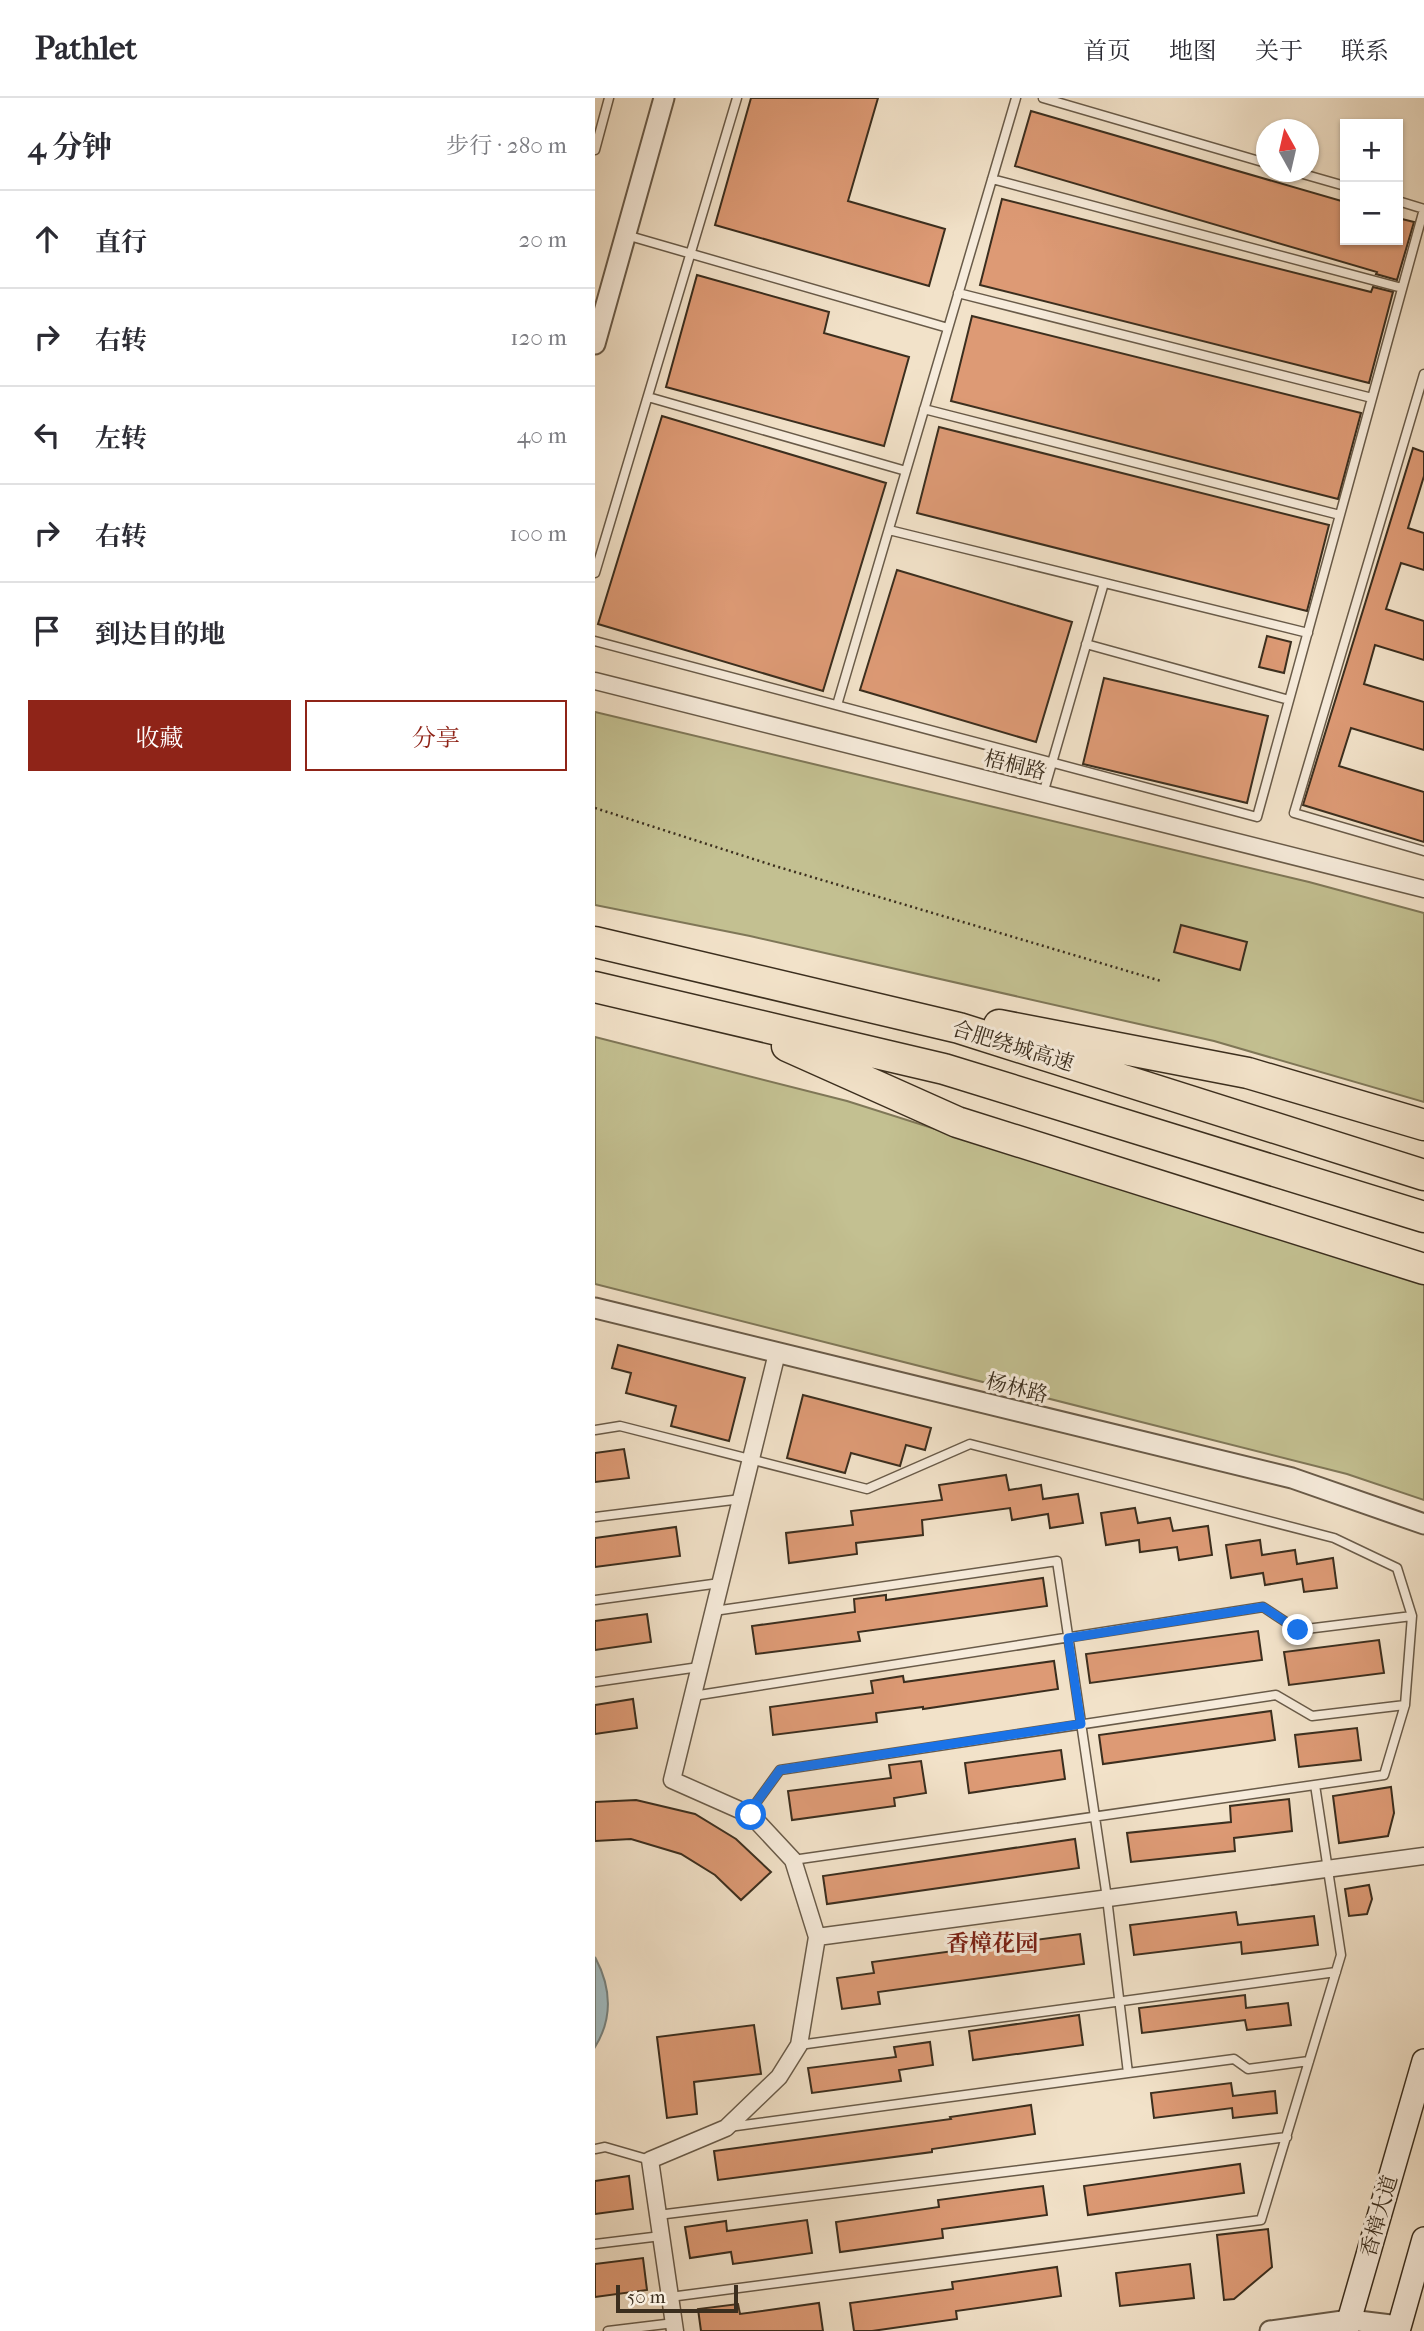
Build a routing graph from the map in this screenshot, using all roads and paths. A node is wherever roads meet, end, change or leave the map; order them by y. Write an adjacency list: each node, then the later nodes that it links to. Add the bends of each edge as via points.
1 (609, 98): 6 (lane)
2 (664, 98): 12 (street)
3 (737, 98): 13 (lane)
4 (1016, 98): 8 (lane)
5 (1043, 98): 7 (lane)
6 (595, 150)
7 (1256, 160)
8 (992, 179): 14 (lane); 15 (lane)
9 (1319, 179): 10 (lane)
10 (1340, 185)
11 (1403, 203): 14 (lane, via 1424,209)
12 (626, 235): 13 (lane); 17 (street)
13 (691, 254): 16 (lane); 19 (lane)
14 (1402, 288): 20 (lane)
15 (958, 293): 16 (lane); 20 (lane)
16 (948, 328): 21 (lane)
17 (595, 344)
18 (1424, 374): 36 (lane, via 1294,813)
19 (647, 397): 22 (lane); 25 (lane)
20 (1372, 398): 23 (lane)
21 (924, 409): 22 (lane); 23 (lane)
22 (906, 471): 24 (lane)
23 (1340, 515): 27 (lane)
24 (888, 530): 26 (lane); 32 (lane)
25 (595, 573)
26 (1104, 583): 27 (lane); 29 (lane)
27 (1308, 633): 31 (lane)
28 (595, 642): 32 (lane)
29 (1086, 644): 31 (lane); 33 (lane)
30 (595, 681): 34 (street, 梧桐路)
31 (1289, 700): 33 (lane, via 1257,817)
32 (837, 705): 33 (lane)
33 (1052, 762): 34 (lane)
34 (1044, 794): 37 (street, 梧桐路)
35 (595, 808): 40 (path)
36 (1424, 851)
37 (1424, 889)
38 (595, 942): 39 (highway, 合肥绕城高速)
39 (738, 976): 43 (highway, via 1248,1073); 44 (highway, 合肥绕城高速, via 959,1028)
40 (1161, 981)
41 (595, 987): 42 (highway, 合肥绕城高速)
42 (723, 1017): 45 (highway, 合肥绕城高速, via 944,1069); 46 (highway, via 957,1122)
43 (1424, 1125)
44 (1424, 1175)
45 (1424, 1217)
46 (1424, 1269)
47 (595, 1308): 48 (street, 杨林路)
48 (777, 1353): 50 (street); 53 (street, 杨林路, via 1292,1478)
49 (595, 1430): 50 (lane, via 620,1426)
50 (751, 1461): 51 (street); 57 (lane, via 867,1489 970,1444 1334,1538 1397,1568)
51 (741, 1499): 52 (lane); 54 (street)
52 (595, 1517)
53 (1424, 1524)
54 (721, 1583): 55 (lane); 56 (street)
55 (595, 1600)
56 (714, 1611): 58 (lane, via 1057,1561); 59 (street)
57 (1412, 1616): 58 (lane, via 1298,1630 1263,1607); 62 (lane)
58 (1068, 1638): 61 (lane); 63 (lane)
59 (700, 1667): 60 (lane); 61 (street)
60 (595, 1682)
61 (693, 1696): 65 (street, via 672,1780)
62 (1405, 1705): 63 (lane, via 1312,1716 1276,1695); 64 (lane, via 1384,1775)
63 (1081, 1724): 65 (lane, via 780,1770); 66 (lane)
64 (1315, 1785): 66 (lane); 69 (lane)
65 (748, 1814): 68 (street)
66 (1095, 1816): 68 (lane); 70 (lane)
67 (1424, 1856): 69 (street)
68 (793, 1860): 71 (street)
69 (1327, 1869): 70 (street); 72 (lane, via 1341,1955)
70 (1107, 1898): 71 (street); 73 (lane)
71 (817, 1937): 74 (street)
72 (1336, 1972): 73 (lane); 75 (lane)
73 (1119, 2001): 74 (lane); 77 (lane)
74 (799, 2045): 78 (street, via 779,2077)
75 (1309, 2061): 77 (lane, via 1248,2069 1234,2059); 79 (lane)
76 (1424, 2061): 87 (main road, 香樟大道)
77 (1128, 2073): 78 (lane)
78 (726, 2128): 81 (street)
79 (1287, 2137): 82 (lane); 86 (lane, via 1261,2220)
80 (595, 2149): 81 (lane, via 605,2147)
81 (650, 2160): 82 (street)
82 (658, 2215): 83 (street)
83 (661, 2236): 85 (lane); 86 (street)
84 (1424, 2239): 89 (main road)
85 (595, 2244)
86 (670, 2297): 88 (street)
87 (1348, 2325): 89 (street); 91 (street)
88 (675, 2327): 90 (lane)
89 (1398, 2329)
90 (608, 2331)
91 (1270, 2331)

